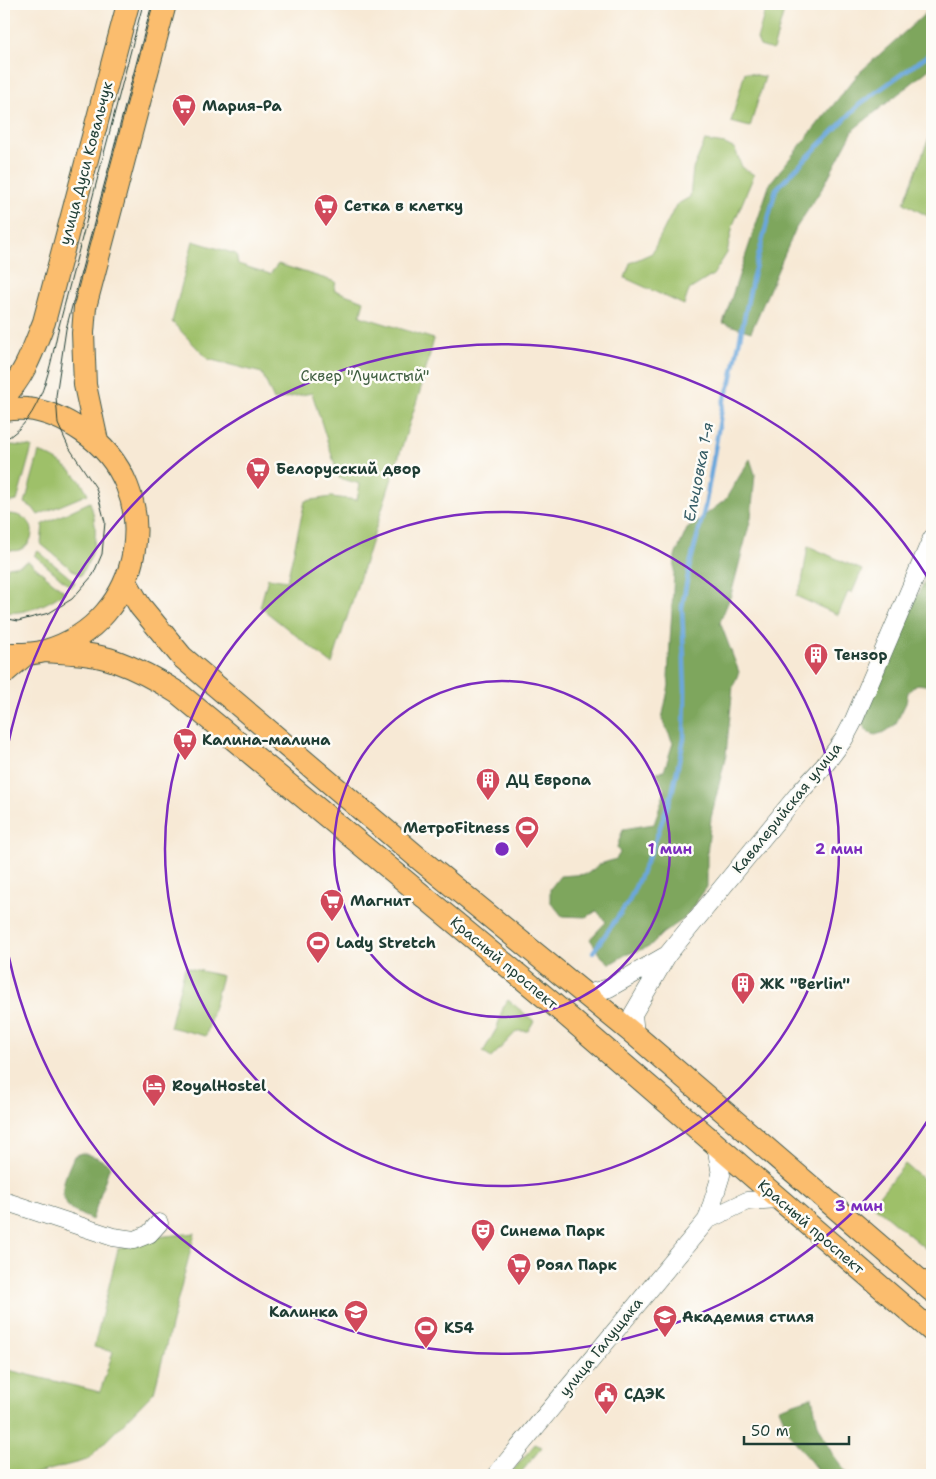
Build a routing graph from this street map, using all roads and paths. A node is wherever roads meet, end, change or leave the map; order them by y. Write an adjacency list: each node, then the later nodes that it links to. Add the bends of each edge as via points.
1 (128, 4): 3 (main road, улица Дуси Ковальчук, via 44,322 34,348)
2 (166, 4): 5 (main road, via 85,307 85,385)
3 (4, 396)
4 (4, 410): 5 (main road, via 26,408 65,419)
5 (97, 441): 7 (main road, via 117,464 130,492 136,522 135,553)
6 (932, 538): 10 (street, Кавалерийская улица, via 844,739)
7 (126, 582): 8 (main road, via 112,606 93,626 71,641); 11 (main road, Красный проспект, via 140,606 182,657 416,856)
8 (25, 653): 9 (main road); 13 (main road, Красный проспект, via 79,654 114,660 178,693 551,1002)
9 (4, 673)
10 (668, 954): 11 (street, via 610,988); 12 (street, via 632,1014)
11 (587, 994): 12 (main road, Красный проспект)
12 (635, 1035): 18 (main road, Красный проспект)
13 (716, 1145): 14 (main road, Красный проспект); 16 (street, via 722,1175)
14 (779, 1199): 16 (street, via 747,1201); 19 (main road, Красный проспект)
15 (4, 1201): 17 (street, via 114,1237 134,1240 149,1234)
16 (707, 1220): 22 (street, улица Галущака)
17 (159, 1223)
18 (896, 1260): 19 (main road); 20 (main road, Красный проспект)
19 (877, 1284): 21 (main road, Красный проспект)
20 (932, 1291)
21 (932, 1331)
22 (496, 1475)

